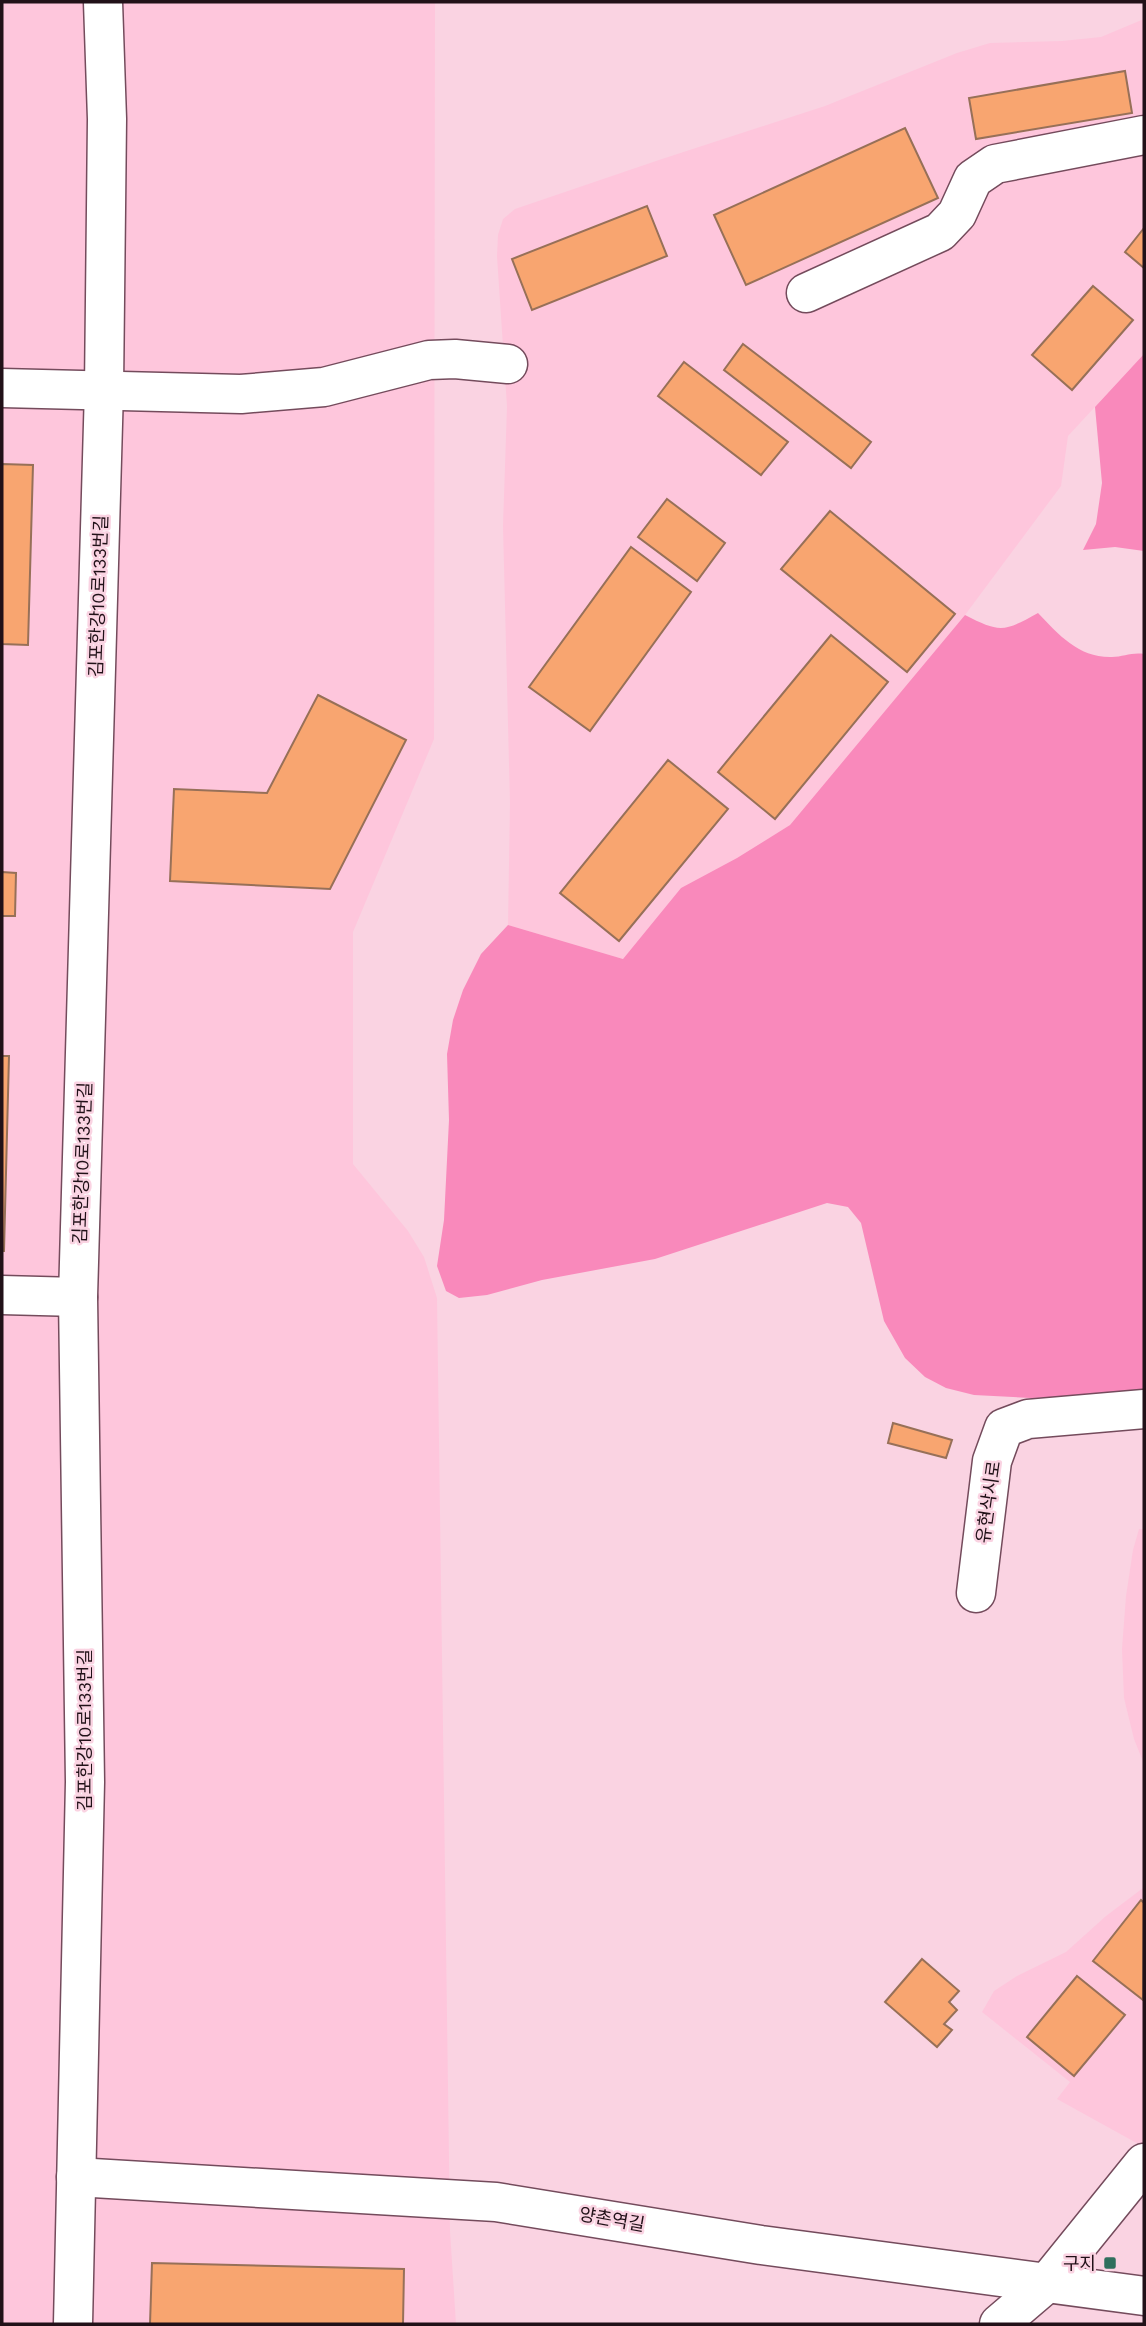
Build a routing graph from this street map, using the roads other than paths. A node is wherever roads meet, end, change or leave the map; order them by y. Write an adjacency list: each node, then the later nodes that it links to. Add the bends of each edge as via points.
1 (103, 2): 6 (street, 김포한강10로133번길, via 107,119)
2 (1144, 135): 3 (street, via 995,164 973,179 957,214 940,232)
3 (806, 293)
4 (508, 364): 6 (street, via 429,360 324,387 242,394)
5 (2, 388): 6 (street)
6 (104, 389): 8 (street, 김포한강10로133번길)
7 (2, 1295): 8 (street)
8 (78, 1297): 12 (street, 김포한강10로133번길, via 85,1782)
9 (1144, 1409): 10 (street, 유현삭시로, via 1028,1419 1004,1428 992,1461)
10 (976, 1593)
11 (1144, 2163): 13 (street)
12 (76, 2177): 13 (street, 양촌역길, via 496,2202 761,2245); 15 (street, 김포한강10로133번길)
13 (1046, 2283): 14 (street, 양촌역길); 16 (street)
14 (1144, 2296)
15 (73, 2324)
16 (999, 2324)

